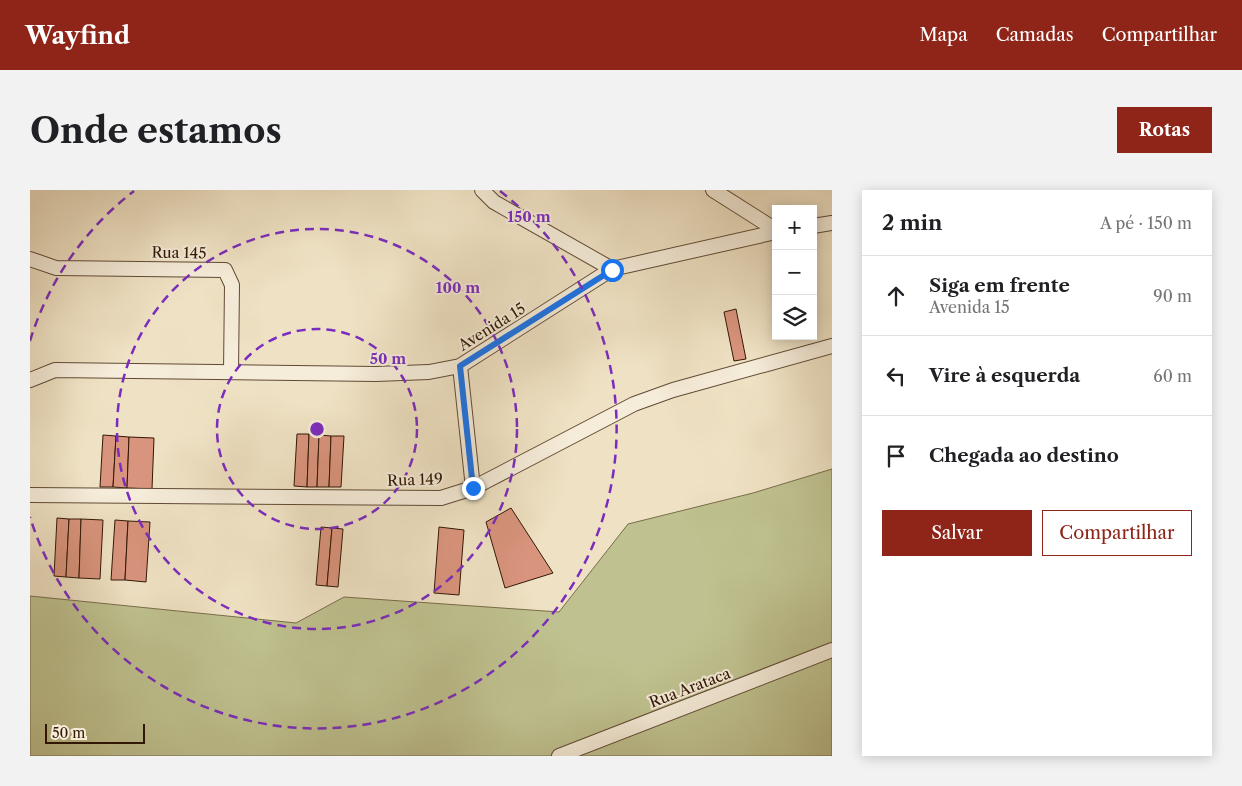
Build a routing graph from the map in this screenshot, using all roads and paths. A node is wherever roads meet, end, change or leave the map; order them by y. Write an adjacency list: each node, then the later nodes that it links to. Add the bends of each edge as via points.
1 (482, 190): 8 (street, via 494,202)
2 (713, 190): 5 (street)
3 (832, 224): 4 (street)
4 (817, 226)
5 (772, 228)
6 (772, 232): 8 (street, Avenida 15)
7 (30, 260): 11 (street, Rua 145, via 56,268 225,270 232,285)
8 (612, 270): 10 (street, Avenida 15)
9 (832, 346): 13 (street, Rua 149, via 634,404)
10 (460, 366): 11 (street, Avenida 15, via 429,372 376,374); 13 (street)
11 (231, 371): 12 (street, Avenida 15, via 55,370)
12 (30, 380)
13 (473, 488): 14 (street, Rua 149, via 441,498)
14 (30, 496)
15 (832, 650): 16 (street, Rua Arataca)
16 (559, 756)

